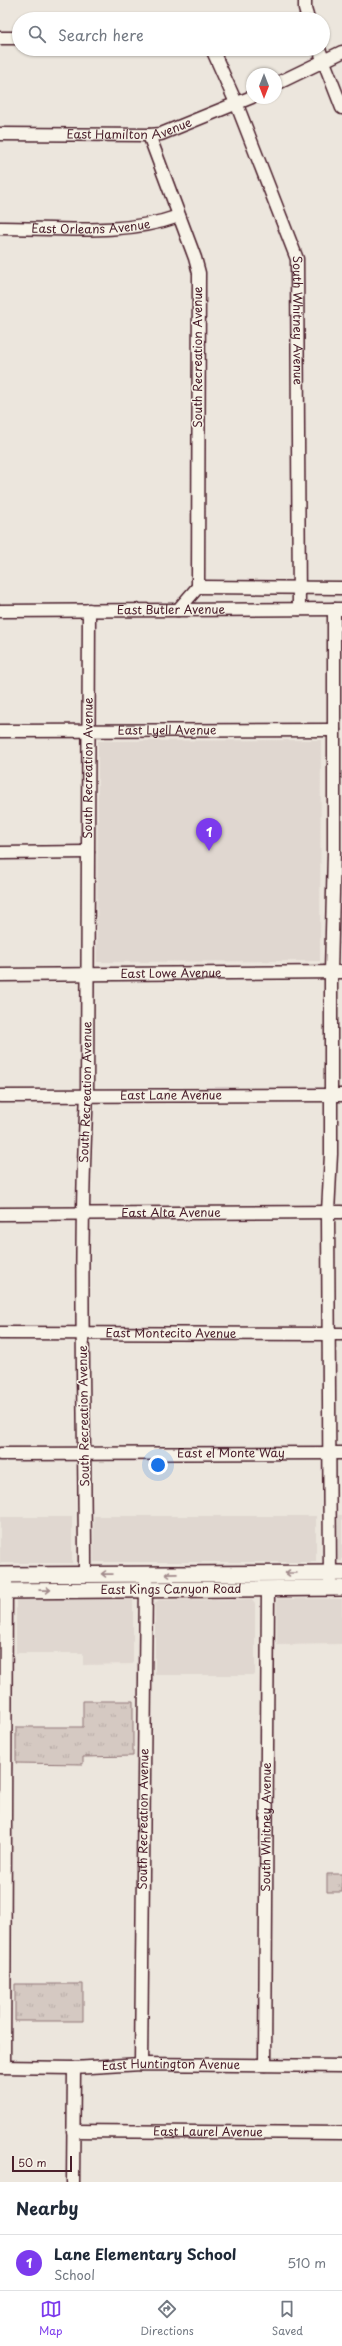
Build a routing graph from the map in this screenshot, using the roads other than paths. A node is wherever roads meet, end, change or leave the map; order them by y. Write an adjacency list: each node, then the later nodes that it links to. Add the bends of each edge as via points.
1 (305, 0): 2 (street)
2 (307, 12)
3 (0, 38): 4 (street)
4 (12, 38)
5 (342, 52): 6 (street)
6 (330, 53)
7 (215, 56): 12 (street, South Whitney Avenue)
8 (318, 56): 10 (street)
9 (322, 56): 13 (street)
10 (282, 80)
11 (246, 100): 12 (street, East Hamilton Avenue)
12 (237, 105): 15 (street, East Hamilton Avenue, via 161,134); 20 (street, South Whitney Avenue, via 297,259)
13 (342, 108)
14 (0, 134): 15 (street, East Hamilton Avenue)
15 (149, 135): 16 (street, South Recreation Avenue)
16 (179, 216): 17 (street, East Orleans Avenue, via 133,228); 18 (street, South Recreation Avenue, via 199,273)
17 (0, 228)
18 (198, 587): 20 (street); 24 (street)
19 (342, 588): 20 (street)
20 (299, 589): 21 (street, South Whitney Avenue)
21 (299, 609): 22 (street, East Butler Avenue); 24 (street, East Butler Avenue)
22 (338, 609): 26 (street)
23 (89, 610): 24 (street, East Butler Avenue); 25 (street, East Butler Avenue); 28 (street, South Recreation Avenue)
24 (178, 610)
25 (0, 611)
26 (334, 730): 28 (street, East Lyell Avenue); 30 (street)
27 (0, 731): 28 (street, East Lyell Avenue)
28 (89, 731): 29 (street, South Recreation Avenue)
29 (88, 852): 31 (street); 34 (street, South Recreation Avenue)
30 (338, 852): 32 (street)
31 (0, 853)
32 (336, 972): 34 (street, East Lowe Avenue); 35 (street)
33 (0, 974): 34 (street, East Lowe Avenue)
34 (87, 974): 37 (street, South Recreation Avenue)
35 (337, 1095): 37 (street, East Lane Avenue); 38 (street)
36 (0, 1096): 37 (street, East Lane Avenue)
37 (87, 1096): 41 (street, South Recreation Avenue)
38 (328, 1212): 39 (street, East Alta Avenue); 41 (street, East Alta Avenue); 44 (street)
39 (342, 1212)
40 (0, 1214): 41 (street, East Alta Avenue)
41 (84, 1214): 42 (street, South Recreation Avenue)
42 (83, 1332): 43 (street, East Montecito Avenue); 44 (street, East Montecito Avenue); 46 (street, South Recreation Avenue)
43 (0, 1333)
44 (330, 1334): 45 (street, East Montecito Avenue); 47 (street)
45 (342, 1334)
46 (85, 1453): 47 (street, East el Monte Way); 48 (street, East el Monte Way); 50 (street, South Recreation Avenue)
47 (336, 1453): 51 (street)
48 (0, 1454)
49 (3, 1574): 50 (main road, East Kings Canyon Road); 54 (street)
50 (85, 1574): 52 (main road, East Kings Canyon Road, one-way to 50)
51 (336, 1580): 52 (main road, East Kings Canyon Road, one-way to 52); 53 (main road, East Kings Canyon Road)
52 (146, 1582): 53 (main road, East Kings Canyon Road); 54 (main road, East Kings Canyon Road, one-way to 52); 55 (street, South Recreation Avenue)
53 (268, 1588): 56 (street, South Whitney Avenue)
54 (3, 1591): 58 (street)
55 (141, 2064): 56 (street, East Huntington Avenue); 59 (street, East Huntington Avenue)
56 (265, 2065): 57 (street, East Huntington Avenue)
57 (342, 2066)
58 (2, 2067): 59 (street, East Huntington Avenue)
59 (74, 2068): 60 (street)
60 (73, 2131): 61 (street, East Laurel Avenue); 62 (street)
61 (342, 2133)
62 (73, 2182)

